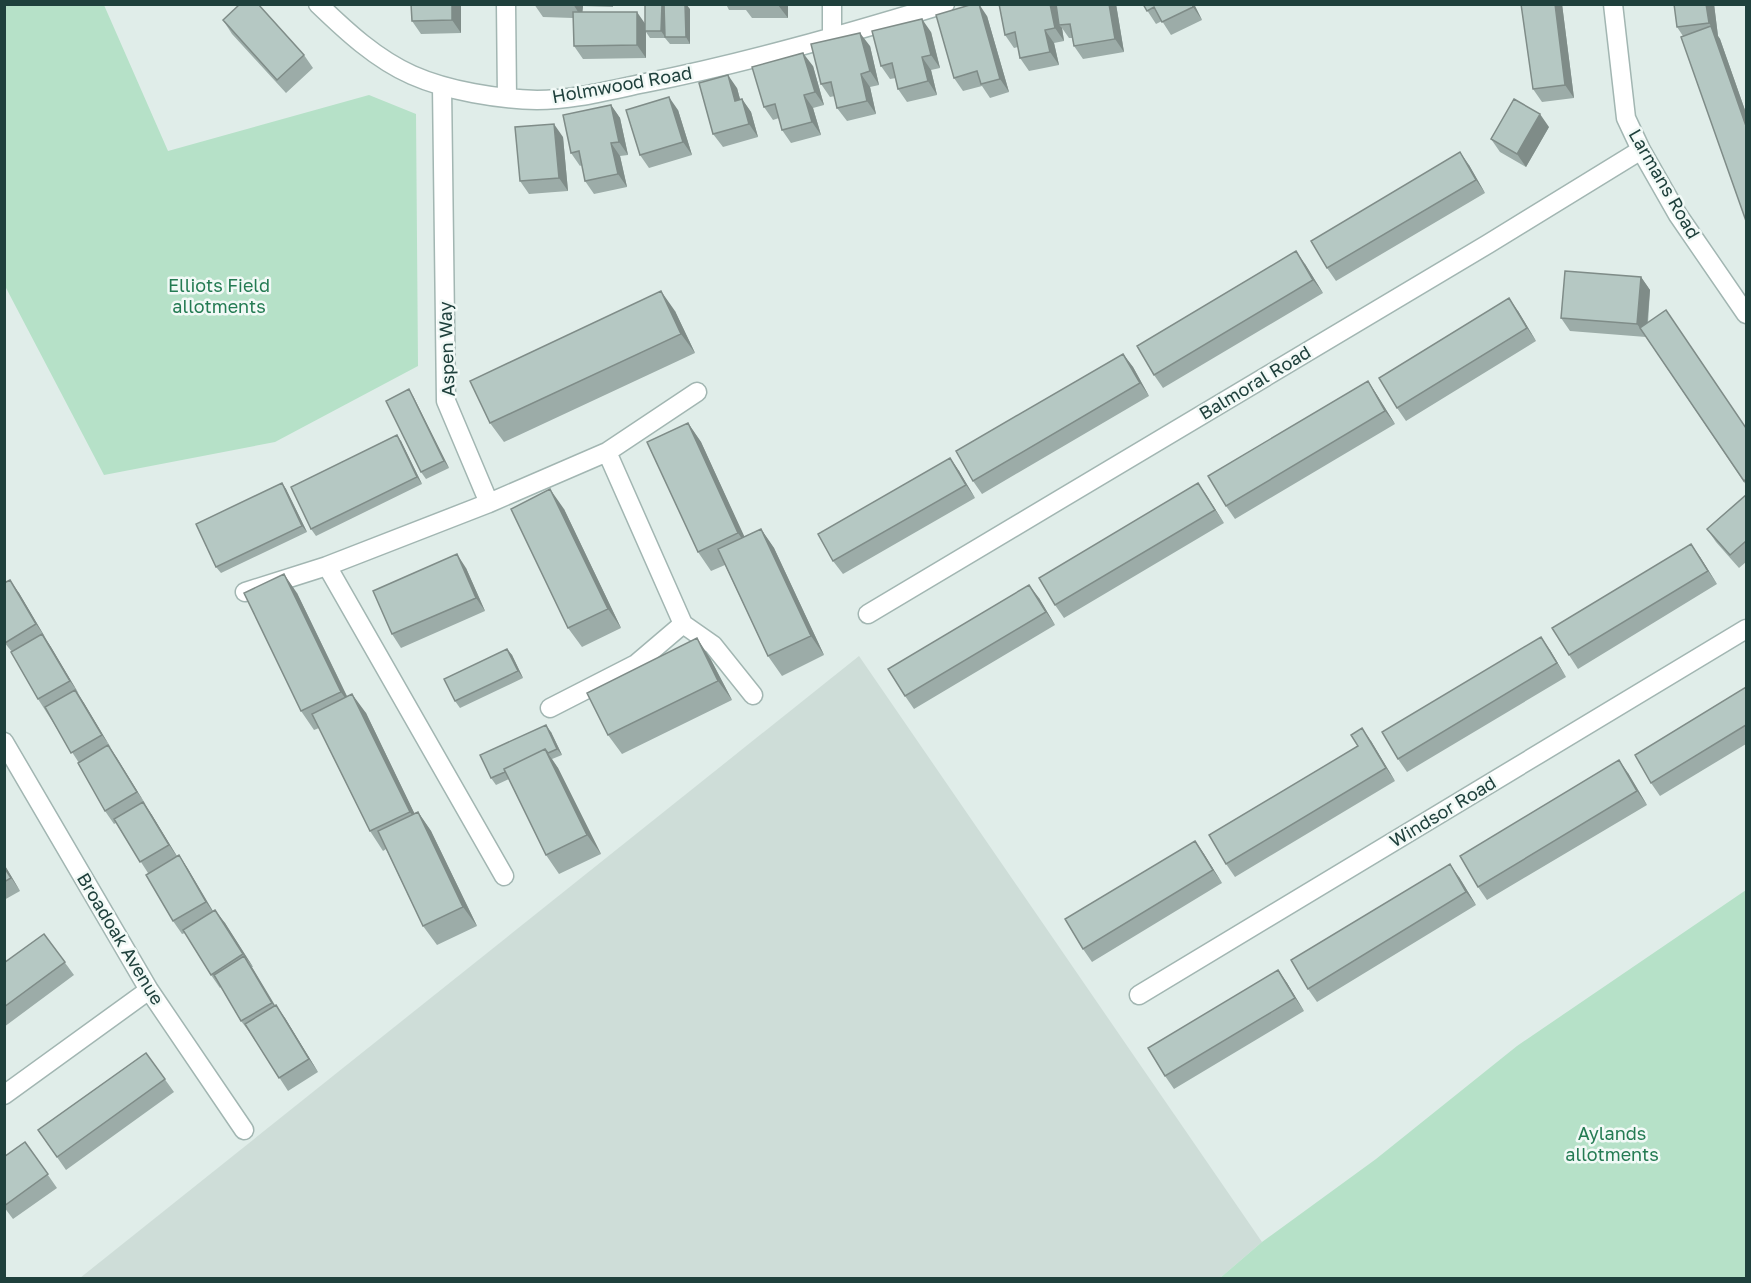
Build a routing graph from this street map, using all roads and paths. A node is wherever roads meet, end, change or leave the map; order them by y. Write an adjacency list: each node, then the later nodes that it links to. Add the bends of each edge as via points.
1 (318, 4): 7 (street, Holmwood Road, via 359,42 411,75)
2 (506, 4): 8 (street)
3 (832, 4): 6 (street)
4 (945, 4): 6 (street, Holmwood Road)
5 (1613, 4): 9 (street, Larmans Road, via 1626,118)
6 (832, 37): 8 (street, Holmwood Road, via 584,95 539,100)
7 (442, 86): 8 (street, Holmwood Road); 13 (street, Aspen Way, via 446,401)
8 (507, 98)
9 (1641, 150): 10 (street, Larmans Road, via 1678,215); 16 (street, Balmoral Road)
10 (1746, 314)
11 (697, 392): 12 (street)
12 (607, 452): 13 (street); 17 (street)
13 (489, 503): 14 (street)
14 (327, 566): 15 (street); 22 (street)
15 (245, 592)
16 (868, 614)
17 (683, 624): 19 (street, via 712,645); 20 (street, via 636,664)
18 (1746, 630): 24 (street, Windsor Road)
19 (753, 695)
20 (550, 708)
21 (4, 742): 23 (street, Broadoak Avenue)
22 (504, 876)
23 (149, 990): 25 (street); 26 (street, Broadoak Avenue)
24 (1139, 995)
25 (4, 1095)
26 (244, 1130)

